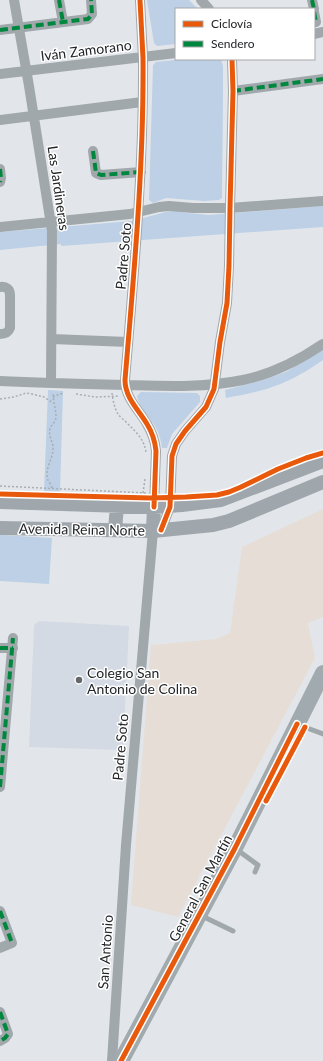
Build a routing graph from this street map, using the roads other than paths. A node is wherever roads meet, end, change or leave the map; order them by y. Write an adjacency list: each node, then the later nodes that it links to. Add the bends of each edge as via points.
1 (14, 0): 10 (street, Las Jardineras)
2 (59, 0): 8 (street)
3 (91, 0): 8 (street, via 92,14 88,19)
4 (140, 0): 13 (street, Padre Soto)
5 (201, 0): 6 (street)
6 (208, 8)
7 (315, 16): 9 (street)
8 (63, 22): 10 (street)
9 (316, 22)
10 (19, 28): 11 (street); 15 (street, Las Jardineras)
11 (0, 30)
12 (175, 54): 13 (street, Iván Zamorano)
13 (143, 58): 15 (street, Iván Zamorano); 19 (street, Padre Soto)
14 (232, 60): 18 (street, Padre Soto)
15 (26, 71): 16 (street, Iván Zamorano); 20 (street, Las Jardineras)
16 (0, 74)
17 (323, 79): 18 (street)
18 (233, 91): 27 (street, Padre Soto)
19 (142, 102): 20 (street); 24 (street, Padre Soto)
20 (34, 116): 21 (street); 29 (street, Las Jardineras)
21 (0, 120)
22 (93, 151): 24 (street, via 96,173 101,175)
23 (0, 169): 25 (street)
24 (141, 172): 28 (street, Padre Soto)
25 (0, 182)
26 (323, 201): 27 (street)
27 (230, 208): 28 (street, via 169,206); 38 (street, Padre Soto, via 227,303)
28 (139, 212): 29 (street); 34 (street, Padre Soto)
29 (51, 222): 30 (street); 33 (street, Las Jardineras)
30 (0, 227)
31 (0, 287): 32 (street, via 9,290 10,328 8,332)
32 (0, 334)
33 (52, 339): 34 (street); 37 (street, Las Jardineras)
34 (128, 342): 39 (street, Padre Soto)
35 (323, 344): 38 (street, via 286,366 243,380)
36 (0, 381): 37 (street)
37 (51, 383): 39 (street)
38 (215, 383): 39 (street, via 183,386); 45 (street, Padre Soto, via 206,407 176,444 172,456)
39 (125, 385): 42 (street, Padre Soto, via 135,407 148,424 155,443)
40 (323, 461): 45 (street, Avenida Reina Norte, via 221,500)
41 (323, 482): 48 (street, Avenida Reina Norte, via 229,521)
42 (154, 499): 44 (street, Avenida Reina Norte); 45 (street, Avenida Reina Norte); 48 (street)
43 (0, 502): 44 (street, Avenida Reina Norte)
44 (118, 502): 47 (street)
45 (170, 506): 48 (street, Padre Soto)
46 (0, 528): 47 (street, Avenida Reina Norte)
47 (115, 530): 48 (street, Avenida Reina Norte)
48 (157, 531): 54 (street, Padre Soto)
49 (0, 648): 53 (street, via 13,643)
50 (323, 673): 51 (main road, General San Martín)
51 (297, 724): 52 (lane); 55 (main road, General San Martín)
52 (323, 734)
53 (0, 787)
54 (126, 845): 63 (street, San Antonio)
55 (234, 848): 56 (lane, via 258,865); 58 (main road, General San Martín)
56 (255, 872)
57 (0, 911): 60 (street, via 12,943)
58 (199, 914): 59 (lane); 64 (main road, General San Martín)
59 (233, 930)
60 (0, 948)
61 (0, 1012): 62 (street, via 8,1034)
62 (0, 1041)
63 (112, 1061)
64 (121, 1061)

